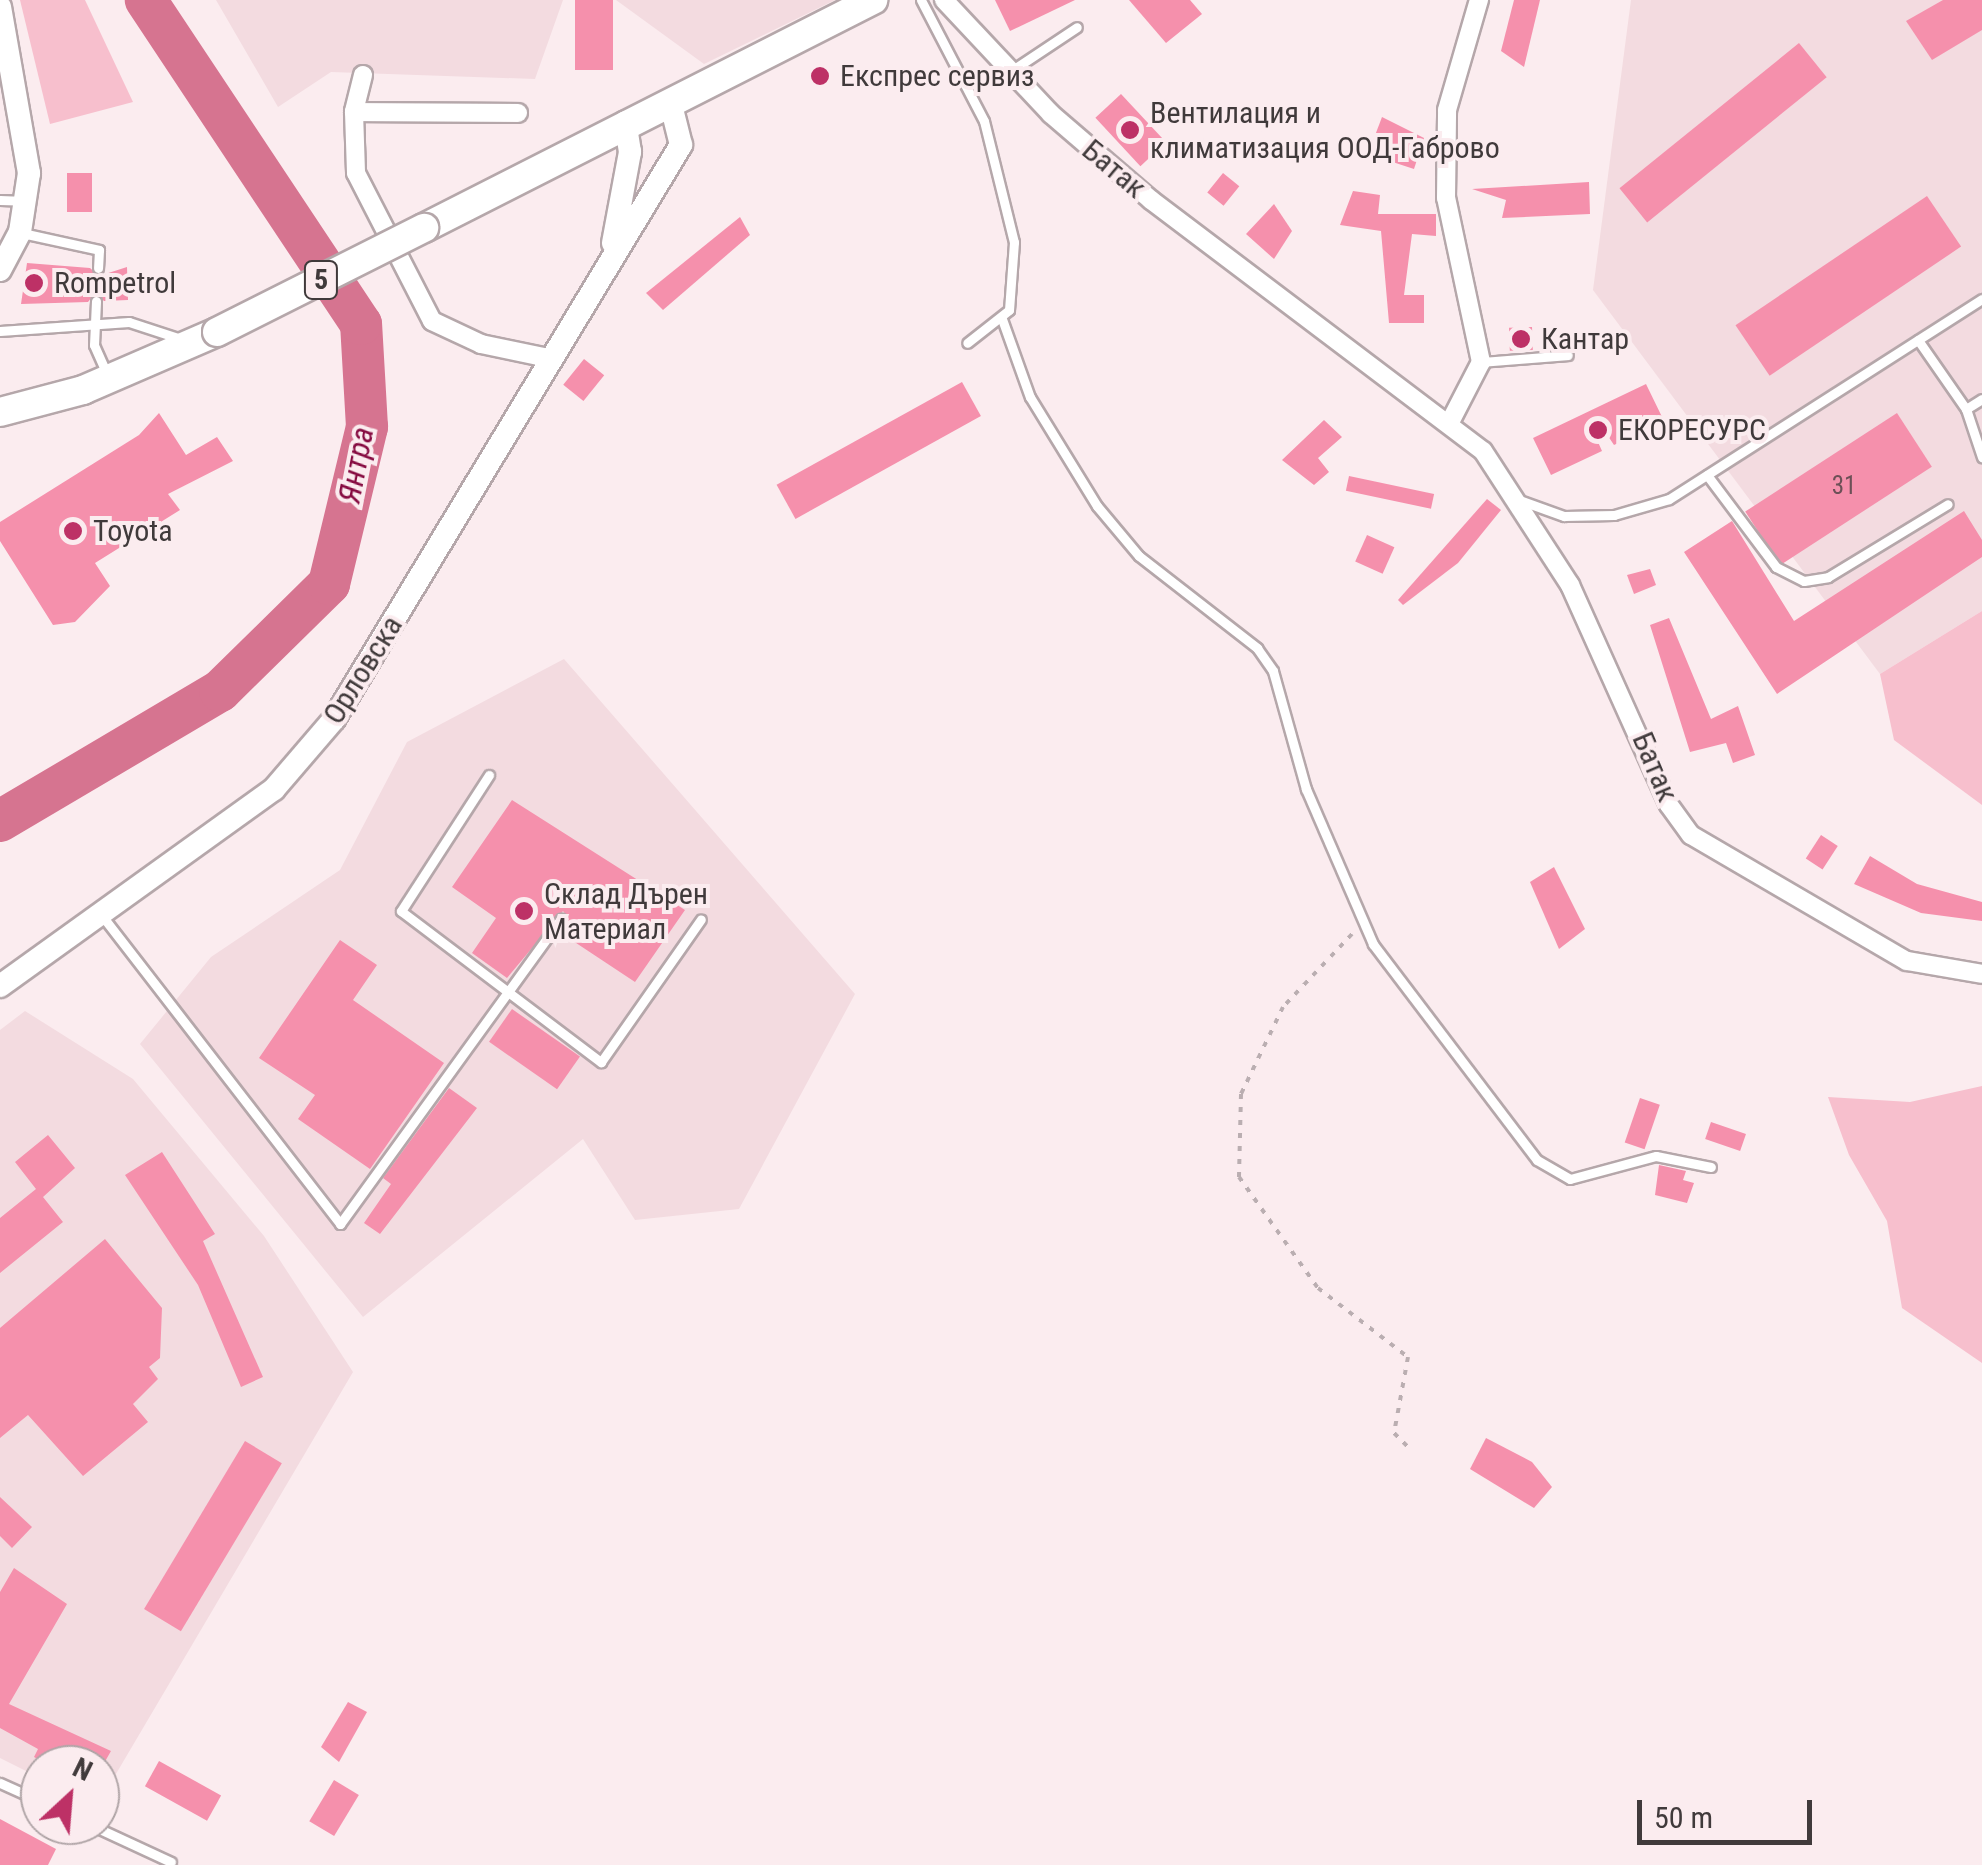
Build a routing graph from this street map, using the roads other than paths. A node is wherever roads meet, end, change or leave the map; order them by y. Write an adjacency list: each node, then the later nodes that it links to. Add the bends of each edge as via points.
1 (873, 0): 9 (main road, 5)
2 (921, 0): 21 (lane, via 964,77 1000,178 1016,287)
3 (944, 0): 7 (street, Батак)
4 (1479, 0): 29 (street, via 1448,110 1446,198)
5 (0, 8): 14 (street, via 28,148)
6 (1077, 27): 7 (lane)
7 (1011, 71): 34 (street, Батак, via 1151,200)
8 (363, 75): 10 (street)
9 (670, 101): 12 (main road, 5); 16 (street, Орловска, via 681,145)
10 (354, 112): 11 (street); 28 (street, via 356,173 432,321 481,344)
11 (518, 113)
12 (624, 122): 16 (street, Орловска, via 630,152); 24 (main road, 5, bridge)
13 (0, 200): 14 (lane)
14 (28, 202): 15 (street)
15 (20, 232): 17 (lane, via 98,250); 18 (street)
16 (612, 252): 28 (street, Орловска)
17 (98, 268)
18 (0, 270)
19 (1982, 299): 25 (lane)
20 (96, 301): 22 (lane)
21 (1002, 319): 26 (lane); 46 (lane, via 1030,397 1097,506 1139,556 1242,635 1273,671 1306,789 1364,918 1430,1029 1554,1172 1588,1178 1656,1156)
22 (95, 324): 23 (lane); 24 (lane, via 128,322); 30 (lane, via 94,345)
23 (0, 331)
24 (206, 338): 30 (main road, 5)
25 (1918, 340): 32 (lane); 36 (lane)
26 (966, 344)
27 (1568, 355): 29 (lane)
28 (548, 358): 40 (street, Орловска, via 334,720 274,789)
29 (1481, 362): 34 (street)
30 (110, 380): 33 (main road, 5)
31 (1982, 399): 32 (lane)
32 (1966, 409): 35 (lane)
33 (0, 412)
34 (1450, 422): 37 (street, Батак)
35 (1982, 458)
36 (1707, 475): 37 (lane, via 1669,500 1614,515 1564,516); 38 (lane, via 1776,567 1804,581 1828,576)
37 (1522, 500): 43 (street, Батак, via 1605,655 1669,805 1691,835 1907,960)
38 (1948, 504)
39 (489, 775): 45 (lane, via 401,912)
40 (101, 915): 44 (street, Орловска); 45 (lane, via 340,1224)
41 (561, 919): 45 (lane)
42 (701, 919): 45 (lane, via 601,1062)
43 (1982, 974)
44 (0, 986)
45 (508, 994)
46 (1711, 1167)
47 (120, 1838): 48 (lane)
48 (172, 1862)

